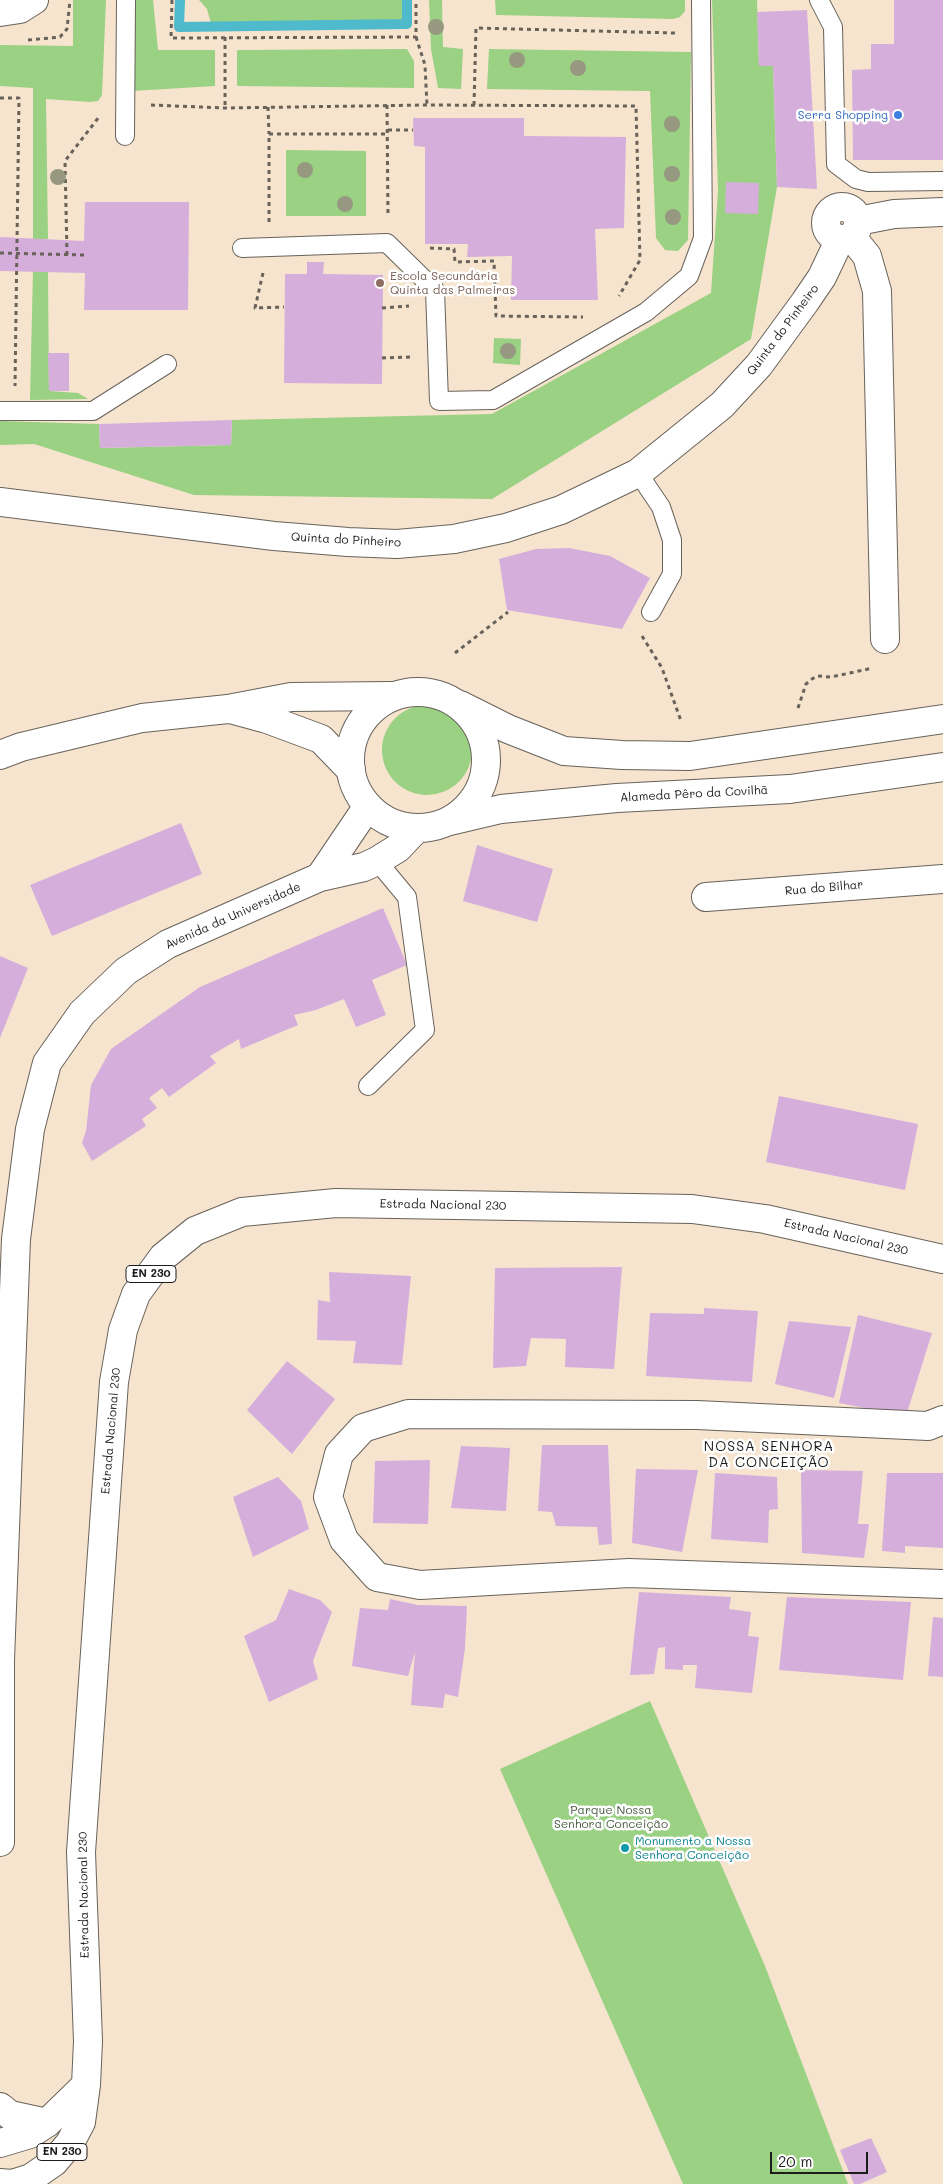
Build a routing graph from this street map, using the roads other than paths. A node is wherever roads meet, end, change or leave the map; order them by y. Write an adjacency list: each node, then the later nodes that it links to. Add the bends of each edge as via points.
1 (34, 0): 5 (main road, via 20,9)
2 (126, 0): 6 (lane)
3 (701, 0): 10 (lane, via 703,238 689,276 646,312 493,400 440,401 435,290 387,243)
4 (819, 0): 7 (lane, via 833,27 836,164 856,179 868,182)
5 (0, 12)
6 (125, 136)
7 (943, 181)
8 (943, 212): 9 (main road, via 894,214)
9 (850, 232): 13 (main road, Quinta do Pinheiro, via 759,365 722,405); 16 (main road, via 867,256 877,291)
10 (242, 248)
11 (167, 364): 12 (lane, via 92,411)
12 (7, 411)
13 (638, 473): 14 (main road, Quinta do Pinheiro, via 561,510 506,528 454,539 397,544 274,536); 15 (lane, via 661,507 672,540 672,574)
14 (0, 502)
15 (651, 612)
16 (885, 638)
17 (392, 696): 18 (main road, Alameda Pêro da Covilhã, via 427,691); 19 (main road, via 291,697); 23 (main road, Alameda Pêro da Covilhã, via 373,708 358,726 351,747)
18 (460, 705): 20 (main road, Alameda Pêro da Covilhã, via 508,729 564,751 622,755 690,756); 25 (main road, Alameda Pêro da Covilhã, via 475,723 484,744 486,767 479,790 466,809)
19 (228, 709): 21 (main road, via 142,718); 23 (main road, via 267,719 321,740)
20 (943, 719)
21 (0, 755)
22 (943, 767): 25 (main road, Alameda Pêro da Covilhã, via 790,789 618,798 501,809)
23 (350, 770): 24 (main road, Alameda Pêro da Covilhã, via 356,789)
24 (368, 806): 26 (main road, Alameda Pêro da Covilhã, via 397,827); 28 (main road)
25 (446, 822): 26 (main road, Alameda Pêro da Covilhã)
26 (416, 829): 27 (main road, Avenida da Universidade, via 398,848)
27 (377, 861): 28 (main road, Avenida da Universidade); 31 (lane, via 406,898 425,1030)
28 (320, 877): 32 (main road, Avenida da Universidade, via 168,944 126,971 82,1013 47,1063 30,1129)
29 (943, 879): 30 (main road, Rua do Bilhar)
30 (706, 897)
31 (368, 1086)
32 (16, 1238): 34 (main road); 37 (main road, Avenida da Universidade, via 0,1660)
33 (943, 1259): 38 (main road, Estrada Nacional 230 / EN 230, via 765,1218 692,1209 336,1203 242,1212 196,1231 163,1257 136,1294 123,1330 114,1382 81,1852 87,1994)
34 (0, 1264)
35 (943, 1420): 36 (main road, via 928,1426 696,1415 408,1414 363,1428 339,1454 328,1497 344,1540 378,1577 420,1585 629,1573)
36 (943, 1584)
37 (0, 1842)
38 (86, 2085): 40 (main road, EN 230); 42 (main road, Estrada Nacional 230 / EN 230, via 81,2122 70,2142 54,2162)
39 (0, 2107): 40 (main road, via 10,2115)
40 (47, 2123): 41 (main road, EN 230, via 30,2134)
41 (0, 2143)
42 (28, 2181): 43 (main road, Estrada Nacional 230 / EN 230)
43 (0, 2183)

